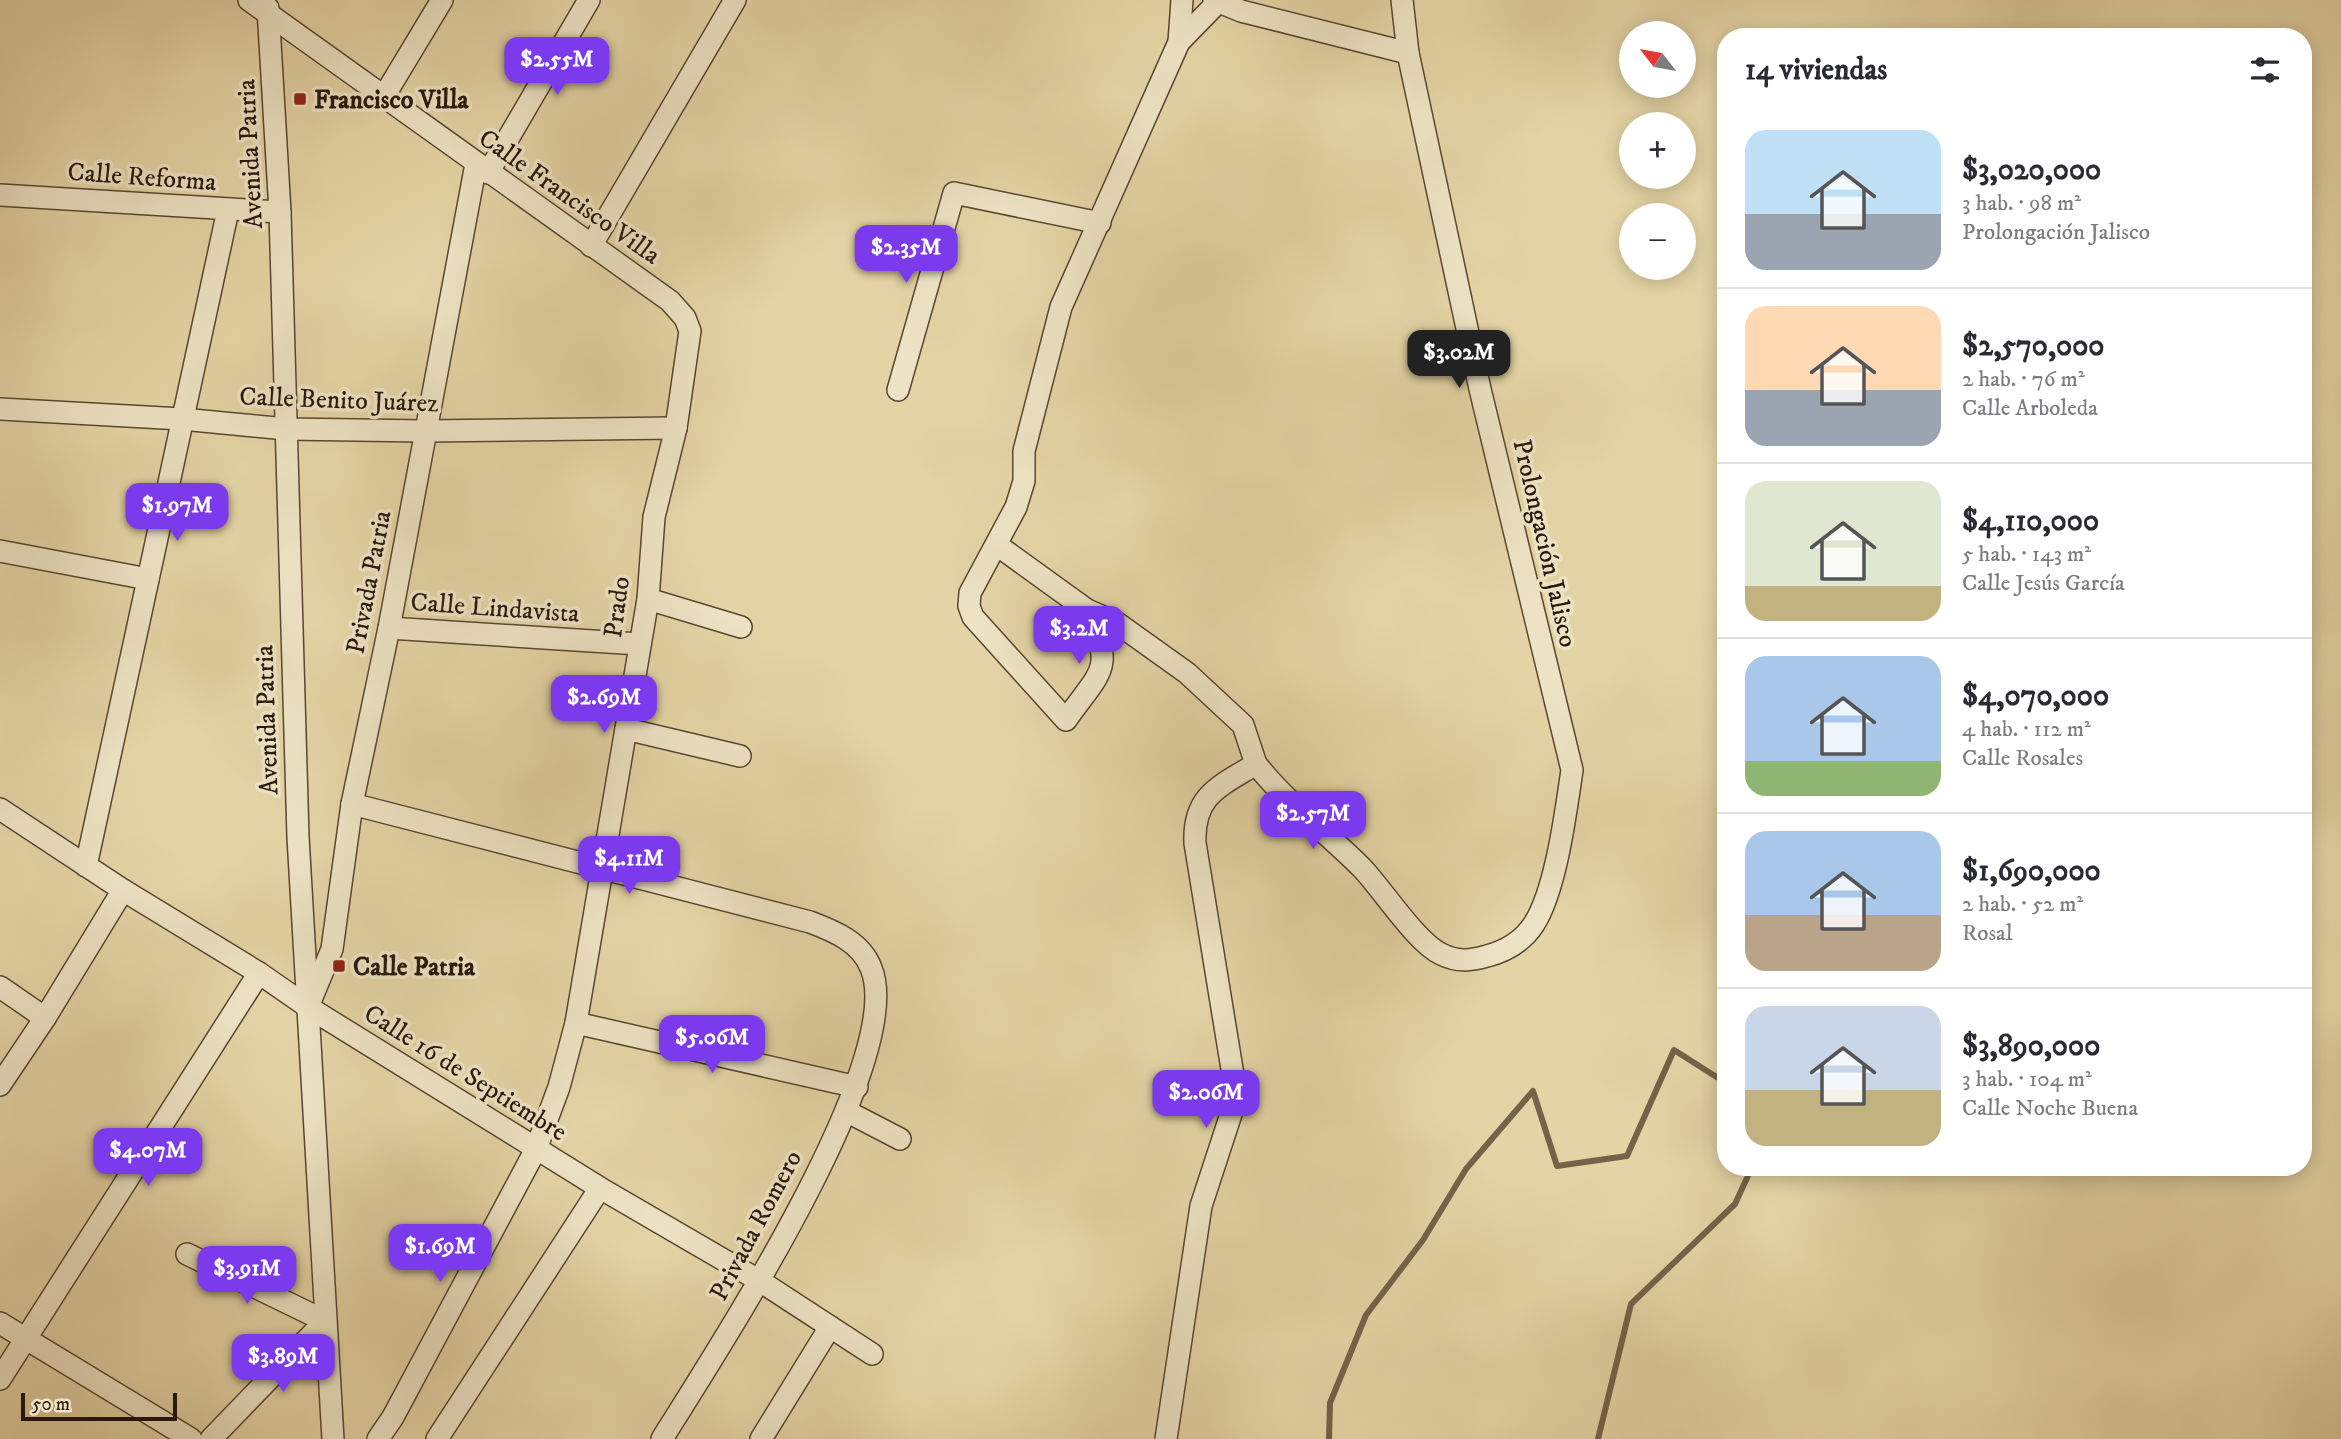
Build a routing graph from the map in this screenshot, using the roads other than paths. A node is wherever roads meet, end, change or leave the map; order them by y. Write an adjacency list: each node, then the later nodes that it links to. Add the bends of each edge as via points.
1 (249, 0): 8 (street, Calle Francisco Villa)
2 (442, 0): 11 (street)
3 (589, 0): 12 (street, Privada Patria)
4 (735, 0): 17 (street)
5 (1182, 0): 9 (street)
6 (1402, 0): 10 (street, Prolongación Jalisco)
7 (1216, 1): 9 (street); 10 (street)
8 (272, 5): 11 (street, Calle Francisco Villa); 15 (street, Avenida Patria)
9 (1179, 42): 16 (street)
10 (1408, 53): 35 (street, Prolongación Jalisco, via 1480,389 1572,770 1563,834 1535,923 1517,943 1491,955 1465,962 1439,954 1363,869)
11 (383, 99): 12 (street, Calle Francisco Villa)
12 (482, 169): 17 (street, Calle Francisco Villa); 24 (street, Privada Patria)
13 (0, 195): 14 (street, Calle Reforma)
14 (228, 210): 15 (street, Calle Reforma); 21 (street)
15 (280, 212): 23 (street, Avenida Patria)
16 (1100, 223): 19 (street, via 954,193); 25 (street, via 1061,307 1024,452 1024,481)
17 (591, 246): 18 (street, Calle Francisco Villa, via 670,302)
18 (685, 318): 22 (street, Prado, via 690,345)
19 (898, 390)
20 (0, 409): 21 (street, Calle Benito Juárez)
21 (182, 418): 23 (street, Calle Benito Juárez); 27 (street)
22 (676, 428): 24 (street, Calle Benito Juárez); 28 (street, Prado, via 654,517)
23 (286, 429): 24 (street, Calle Benito Juárez); 43 (street, Avenida Patria, via 298,837)
24 (425, 431): 31 (street, Privada Patria)
25 (997, 545): 29 (street); 29 (street, via 970,593 973,617 1066,720 1099,674 1105,656)
26 (0, 551): 27 (street)
27 (148, 579): 38 (street)
28 (648, 599): 30 (street); 32 (street, Prado)
29 (1087, 610): 35 (street, via 1117,623 1187,673 1243,725)
30 (741, 627)
31 (389, 628): 32 (street, Calle Lindavista); 36 (street, Privada Patria)
32 (639, 644): 33 (street, Prado)
33 (626, 729): 34 (street); 39 (street, Prado)
34 (740, 756)
35 (1256, 764): 67 (street, via 1218,787 1194,821 1233,1075 1233,1108 1201,1206)
36 (352, 804): 39 (street, Privada Romero); 43 (street, Privada Patria, via 332,949)
37 (0, 810): 38 (street, Calle 16 de Septiembre)
38 (86, 866): 40 (street, Calle 16 de Septiembre)
39 (600, 867): 45 (street, Prado); 47 (street, Privada Romero, via 834,931 855,944 871,967 877,994 874,1027)
40 (122, 890): 41 (street, Calle 16 de Septiembre); 44 (street)
41 (259, 973): 43 (street, Calle 16 de Septiembre); 57 (street)
42 (0, 987): 44 (street)
43 (308, 1007): 50 (street, Calle 16 de Septiembre); 54 (street, Avenida Patria)
44 (45, 1018): 46 (street)
45 (576, 1023): 47 (street); 50 (street, Prado)
46 (0, 1085)
47 (857, 1087): 48 (street, Privada Romero)
48 (846, 1111): 49 (street); 53 (street, Privada Romero)
49 (900, 1139)
50 (537, 1149): 51 (street, Calle 16 de Septiembre); 63 (street, Prado)
51 (600, 1188): 53 (street, Calle 16 de Septiembre); 64 (street)
52 (187, 1254): 54 (street)
53 (760, 1281): 56 (street, Calle 16 de Septiembre); 65 (street, Privada Romero)
54 (325, 1321): 61 (street); 62 (street, Avenida Patria)
55 (0, 1323): 57 (street)
56 (830, 1327): 58 (street, Calle 16 de Septiembre); 66 (street)
57 (27, 1339): 59 (street); 60 (street)
58 (872, 1354)
59 (0, 1379)
60 (191, 1439)
61 (211, 1439)
62 (334, 1439)
63 (378, 1439)
64 (436, 1439)
65 (662, 1439)
66 (761, 1439)
67 (1166, 1439)

